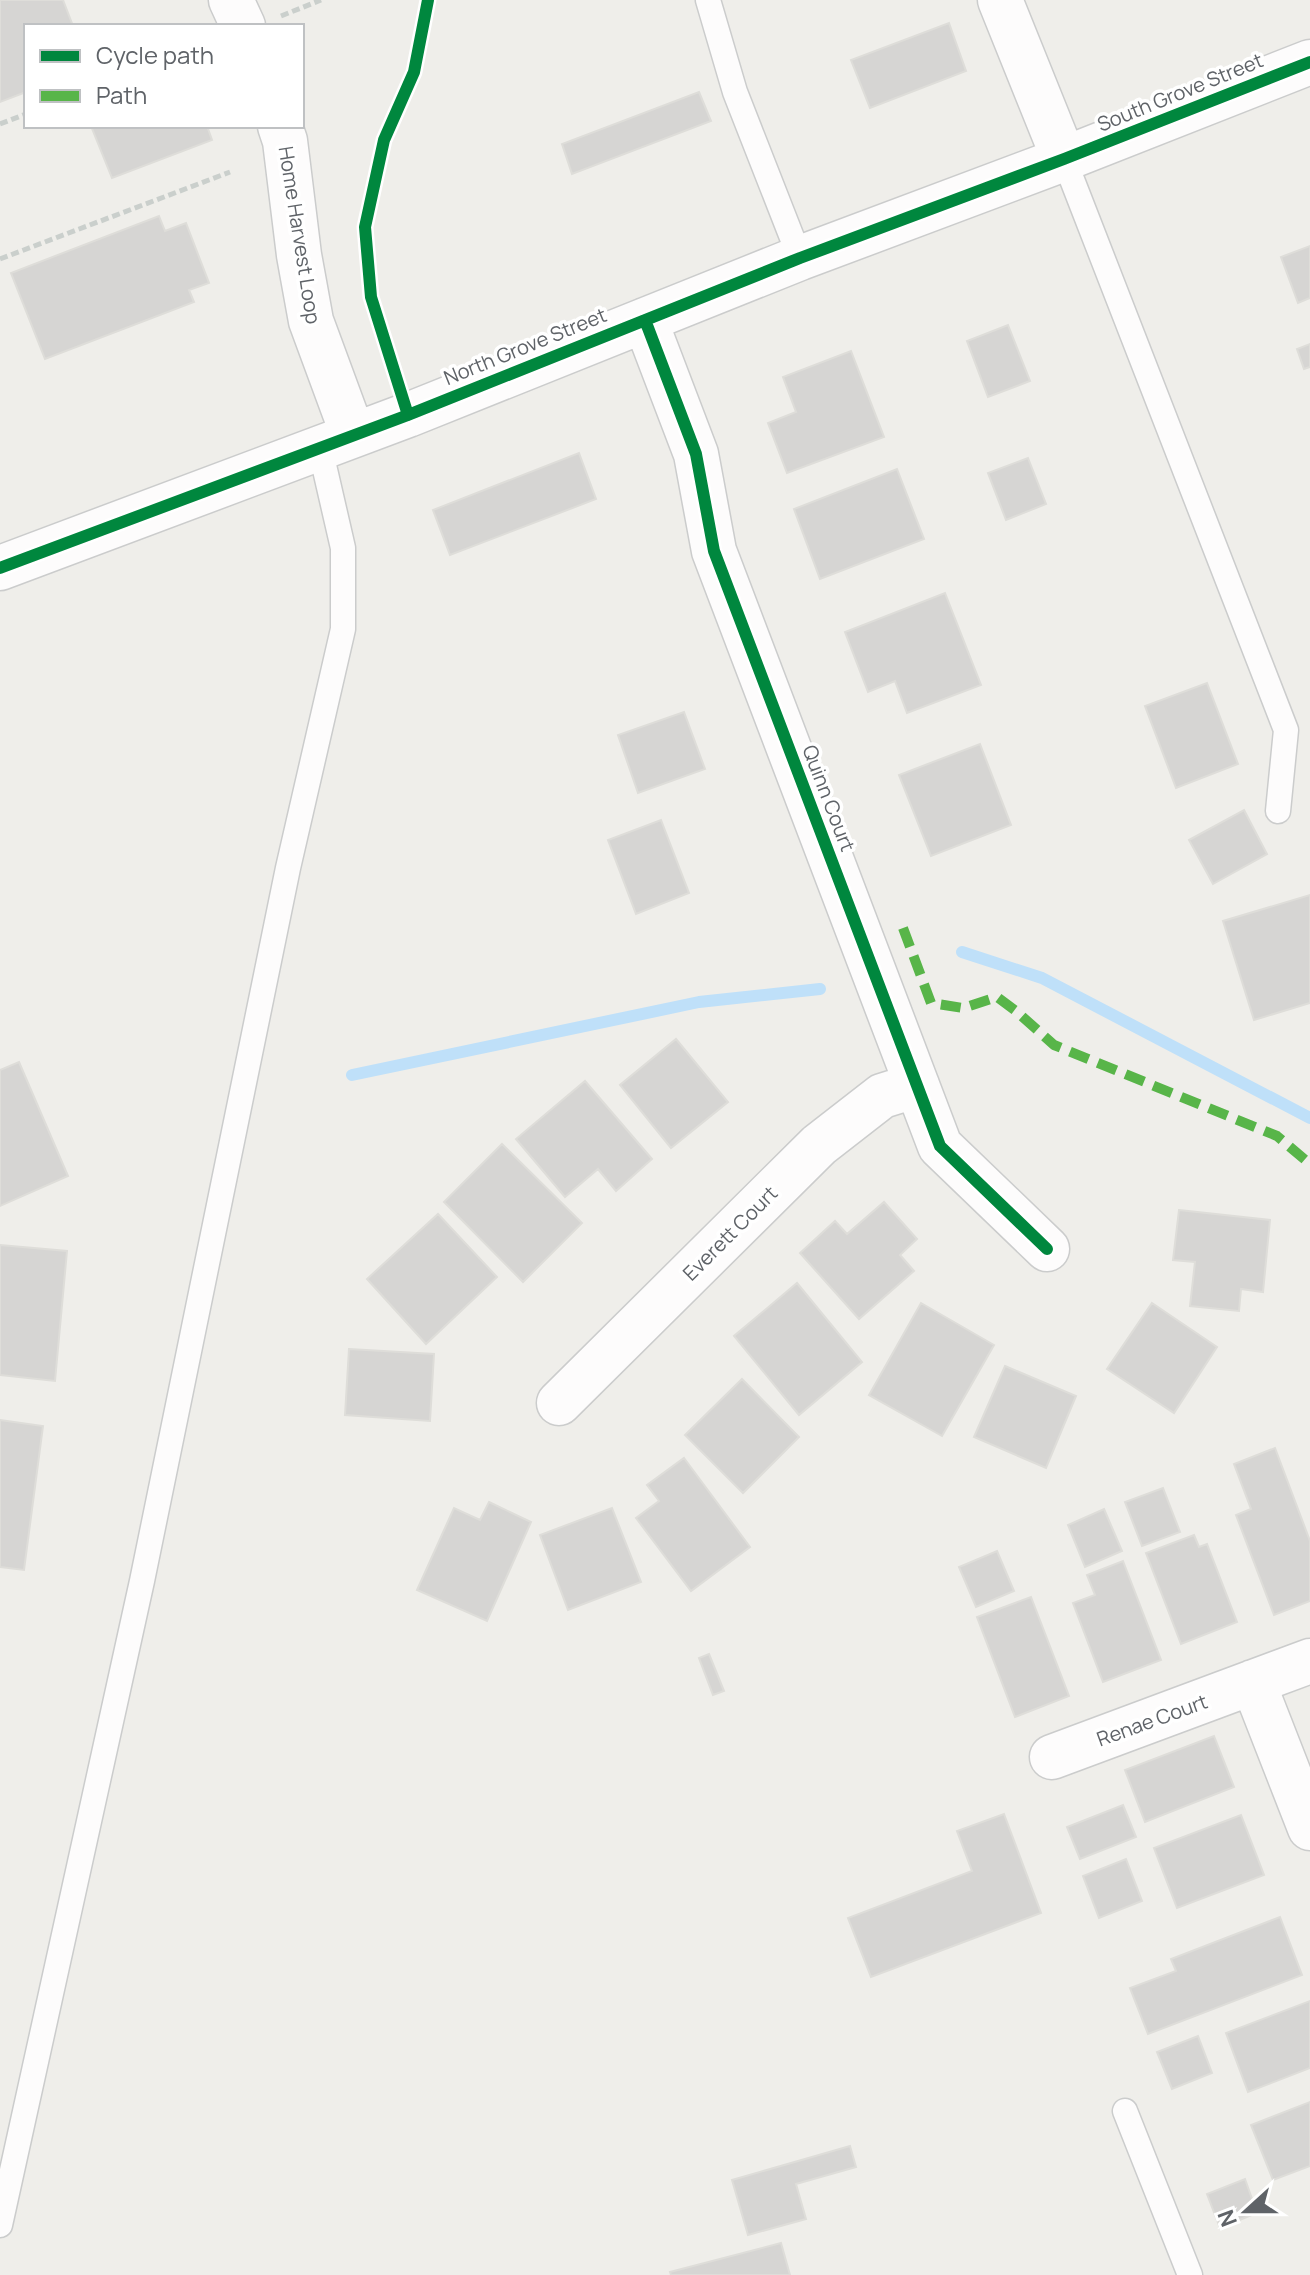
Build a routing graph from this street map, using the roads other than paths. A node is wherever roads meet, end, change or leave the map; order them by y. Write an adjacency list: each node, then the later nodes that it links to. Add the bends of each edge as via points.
1 (708, 0): 6 (lane, via 735,92)
2 (1000, 0): 5 (street)
3 (1310, 62): 5 (street, South Grove Street)
4 (281, 128): 8 (street, Home Harvest Loop)
5 (1064, 159): 6 (street, North Grove Street); 10 (lane, via 1286,730)
6 (800, 258): 7 (street, North Grove Street)
7 (645, 320): 8 (street, North Grove Street); 11 (street, Quinn Court, via 696,454 714,551)
8 (336, 442): 9 (street, North Grove Street); 19 (lane, via 343,629)
9 (0, 568)
10 (1278, 811)
11 (917, 1085): 12 (street, Quinn Court, via 940,1146); 13 (street, Everett Court, via 882,1096 819,1145)
12 (1047, 1249)
13 (559, 1403)
14 (1310, 1661): 15 (street, Renae Court)
15 (1253, 1682): 16 (street, Renae Court); 17 (street)
16 (1052, 1757)
17 (1310, 1828)
18 (1125, 2111): 20 (lane)
19 (0, 2225)
20 (1190, 2275)

